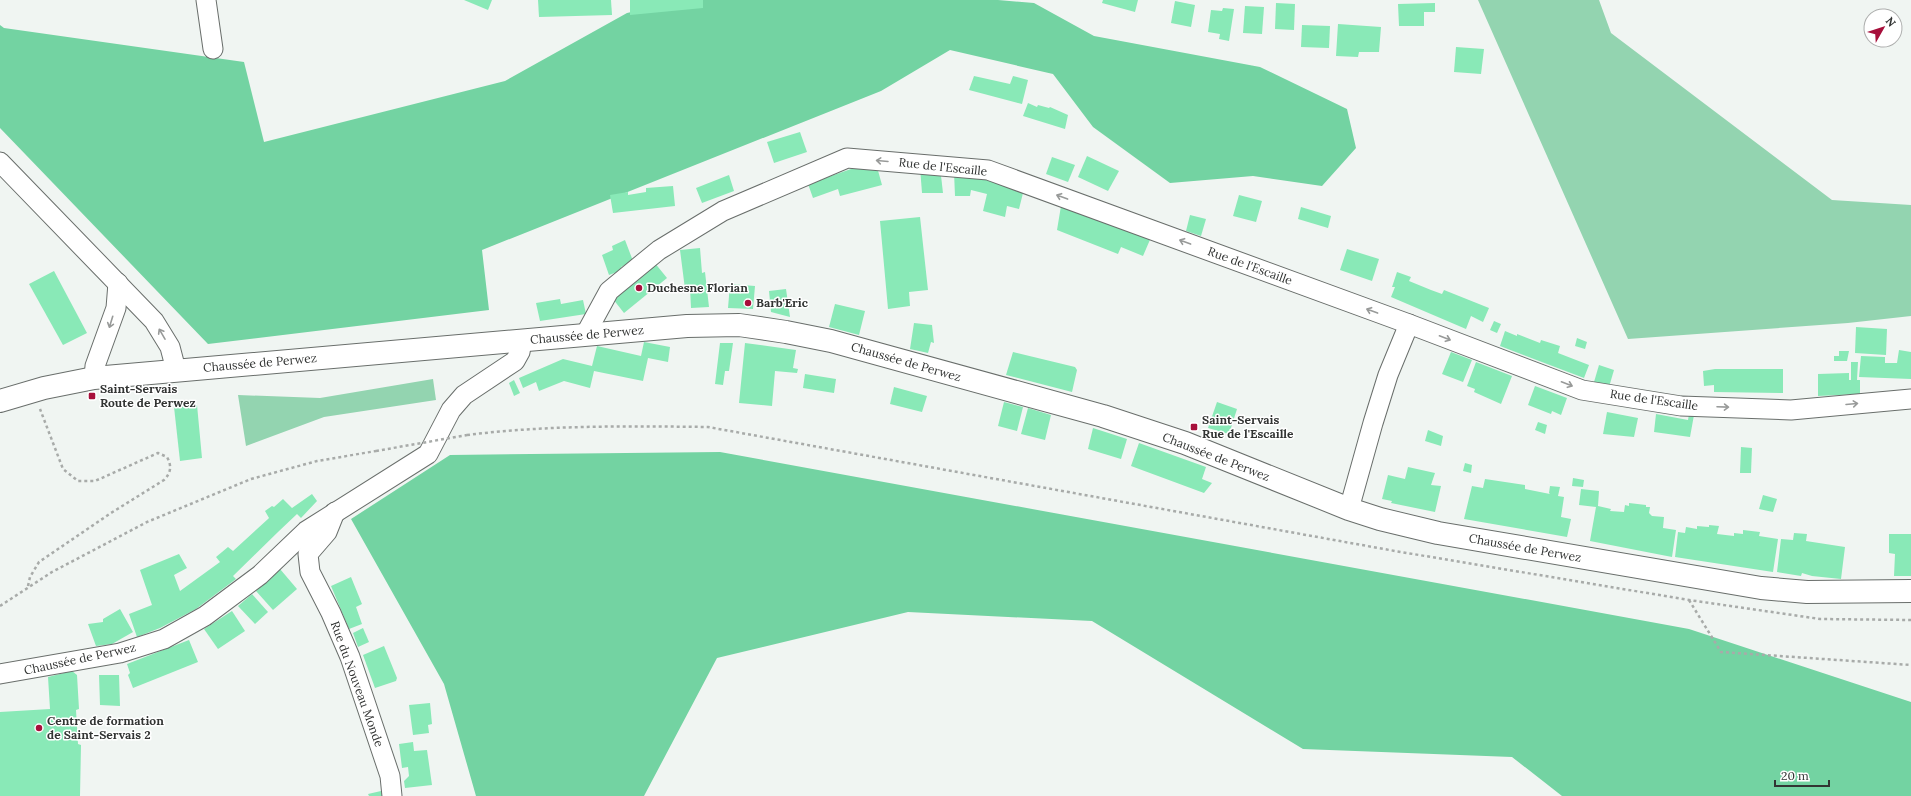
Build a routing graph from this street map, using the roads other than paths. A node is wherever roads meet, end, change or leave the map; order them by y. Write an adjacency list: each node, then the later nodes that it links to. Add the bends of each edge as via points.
1 (206, 0): 2 (street)
2 (213, 48)
3 (0, 162): 4 (street)
4 (118, 283): 8 (street, one-way to 4, via 170,347 154,321); 9 (street, one-way to 9, via 116,308 95,366)
5 (1409, 324): 6 (street, Rue de l'Escaille, one-way to 6, via 988,170 847,158 723,211 659,250 609,291); 10 (street, Rue de l'Escaille, one-way to 10, via 1582,390 1681,406 1791,410); 12 (street, via 1386,382)
6 (585, 335): 7 (main road, Chaussée de Perwez); 12 (main road, Chaussée de Perwez, via 687,326 739,325 831,341 1185,443)
7 (522, 341): 8 (main road, Chaussée de Perwez); 13 (street, Chaussée de Perwez, via 515,361 464,395 450,410 428,454)
8 (176, 370): 9 (main road, Chaussée de Perwez)
9 (94, 378): 11 (main road, Chaussée de Perwez, via 32,391)
10 (1911, 399)
11 (0, 401)
12 (1349, 509): 14 (main road, Chaussée de Perwez, via 1438,533 1760,588 1807,592)
13 (335, 512): 15 (street, Chaussée de Perwez, via 306,532 260,575 204,616 164,639 120,653); 16 (street, Rue du Nouveau Monde, via 328,532 308,554 310,572 350,657 390,776)
14 (1911, 591)
15 (0, 674)
16 (392, 796)

